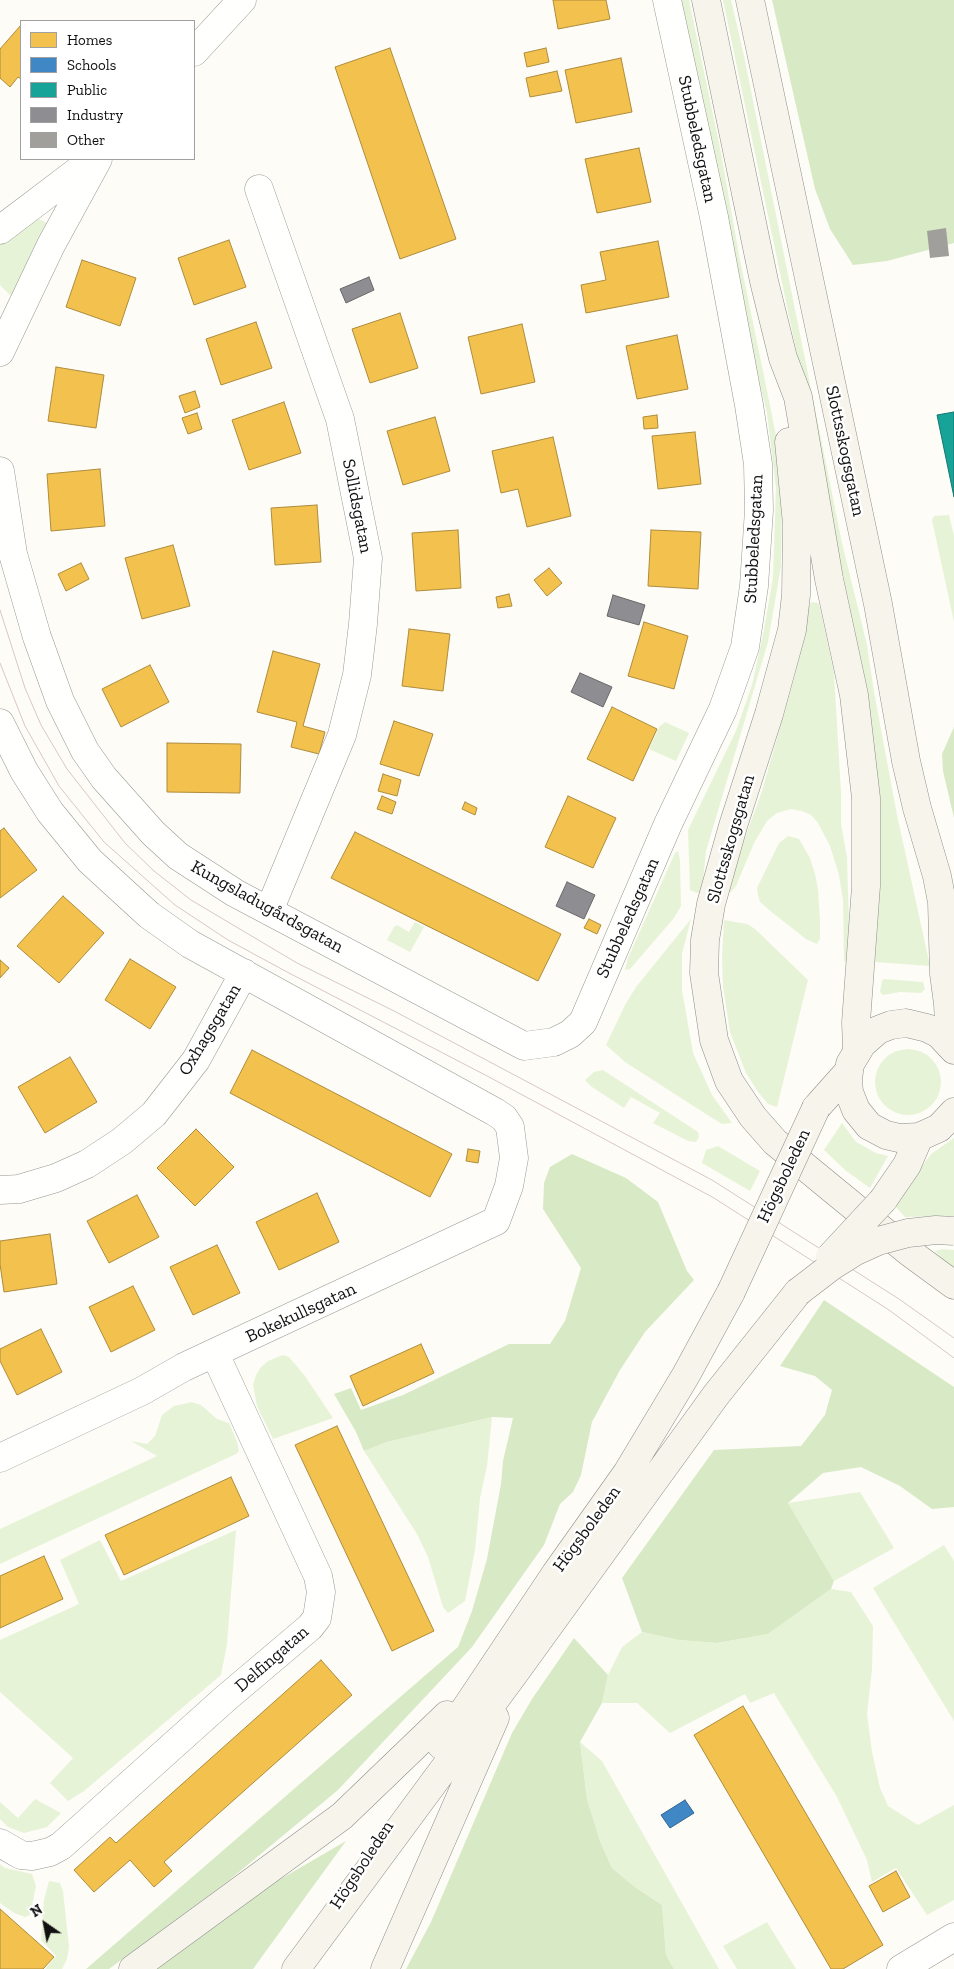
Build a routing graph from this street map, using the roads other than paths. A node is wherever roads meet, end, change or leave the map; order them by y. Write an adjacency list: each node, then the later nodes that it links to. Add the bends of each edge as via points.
1 (242, 0): 5 (street)
2 (667, 0): 18 (street, Stubbeledsgatan, via 714,217 758,464 759,510 754,586 738,672)
3 (706, 0): 11 (main road, Slottsskogsgatan)
4 (750, 0): 14 (main road, Slottsskogsgatan, via 878,604 906,761 933,856)
5 (195, 51)
6 (93, 160): 9 (street)
7 (97, 160): 10 (street, via 51,245)
8 (259, 189): 15 (street, Sollidsgatan, via 340,419 368,558 357,675 342,735)
9 (0, 230)
10 (0, 352)
11 (783, 358): 20 (main road, Slottsskogsgatan, via 798,397 829,579 854,695 863,760 866,886); 23 (main road, Slottsskogsgatan, via 782,399 797,524 792,630 711,904 704,973 714,1040 729,1081 753,1117 776,1142)
12 (0, 471): 15 (street, Kungsladugårdsgatan, via 13,554 37,637 60,701 85,751 126,805 178,856 235,893)
13 (0, 723): 17 (street, via 24,771 50,812 90,861 149,915 190,944)
14 (942, 902): 16 (main road, Slottsskogsgatan); 19 (main road, Slottsskogsgatan, via 944,974)
15 (269, 910): 18 (street, Kungsladugårdsgatan, via 524,1046 554,1042)
16 (954, 930)
17 (244, 974): 24 (street, Oxhagsgatan, via 196,1060 154,1114 87,1164 56,1178 19,1189); 28 (street, Bokekullsgatan, via 504,1118 510,1126 514,1158 509,1186 496,1220)
18 (583, 1022)
19 (952, 1047): 20 (main road, Högsboleden, via 933,1030 920,1025 891,1025 866,1039)
20 (853, 1061): 22 (main road, via 851,1098 869,1126 892,1137); 30 (main road, Högsboleden, bridge, via 816,1108 731,1292 686,1375)
21 (954, 1112): 22 (main road, via 939,1128)
22 (919, 1137): 27 (main road, Högsboleden, bridge, via 907,1165 883,1200)
23 (811, 1171): 26 (main road, Högsboleden)
24 (0, 1190)
25 (954, 1231): 27 (main road, Högsboleden, bridge, via 908,1233 878,1241 832,1266)
26 (954, 1285)
27 (798, 1292): 30 (main road, Högsboleden)
28 (215, 1354): 29 (street, Bokekullsgatan); 31 (street, Delfingatan, via 318,1576 321,1592 317,1618 60,1846 32,1856 21,1855)
29 (0, 1458)
30 (503, 1670): 33 (main road, via 432,1731 342,1816); 34 (main road, Högsboleden); 35 (main road)
31 (0, 1843)
32 (954, 1937): 36 (street)
33 (133, 1969)
34 (295, 1969)
35 (385, 1969)
36 (901, 1969)

